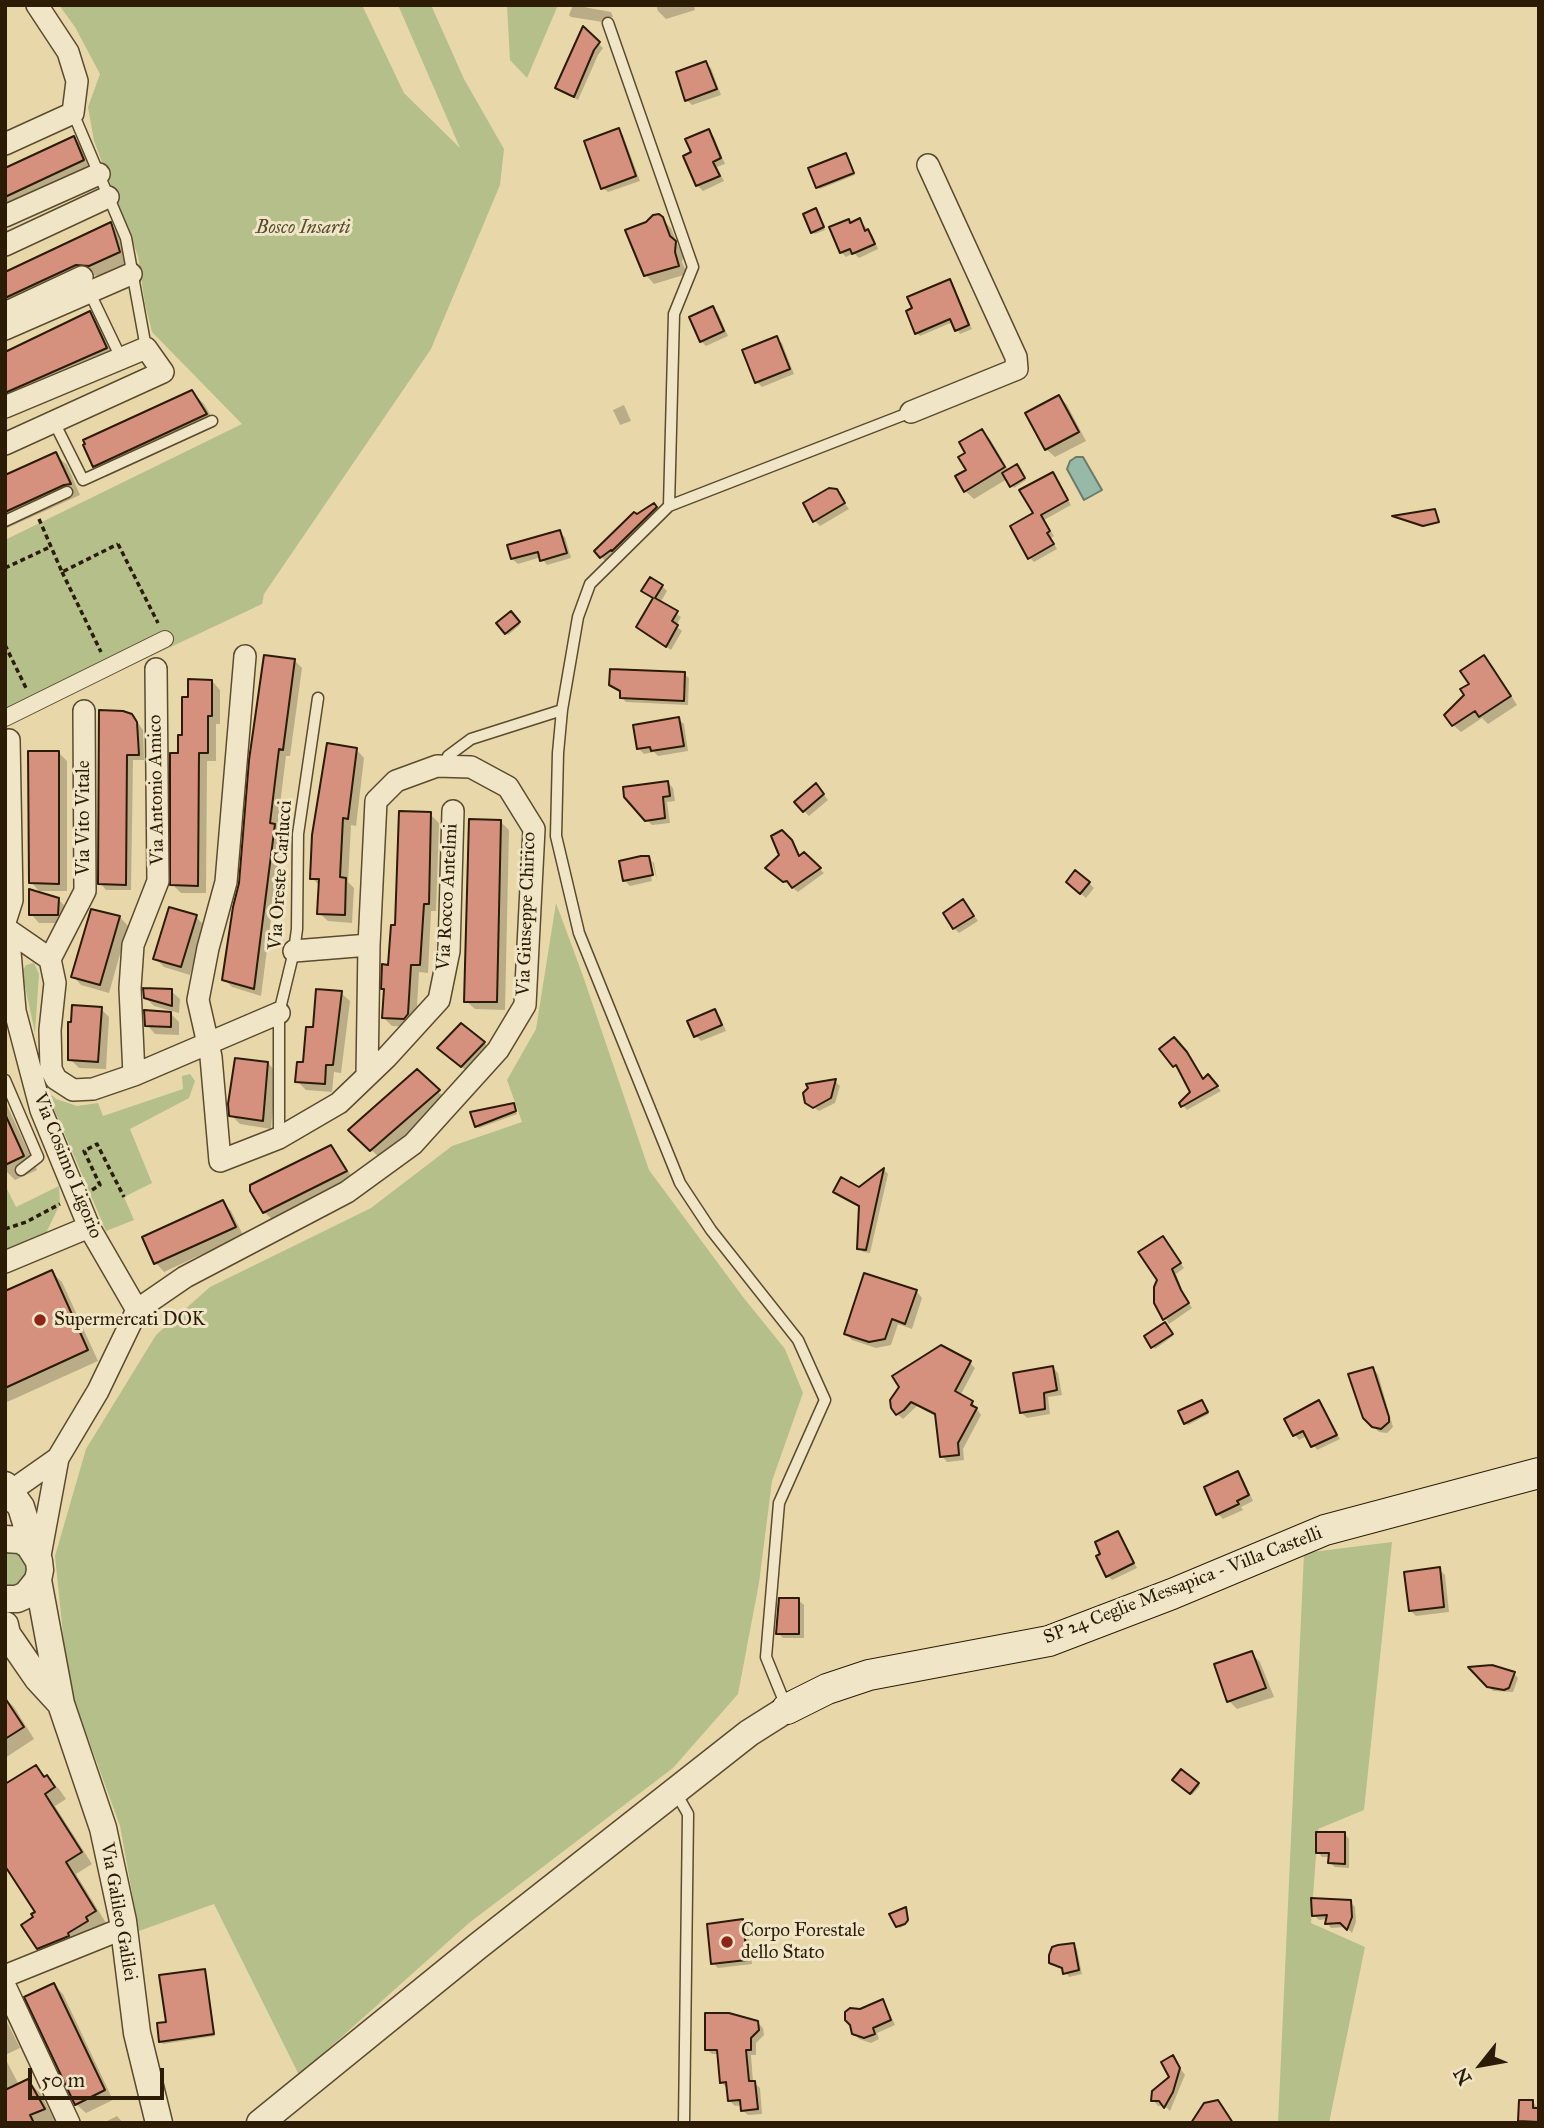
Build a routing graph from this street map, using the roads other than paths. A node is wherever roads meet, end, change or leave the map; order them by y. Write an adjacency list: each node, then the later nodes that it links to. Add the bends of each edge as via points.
1 (37, 5): 3 (street, via 68,52 76,81)
2 (608, 23): 22 (lane, via 693,267 674,314)
3 (74, 113): 4 (street); 6 (lane)
4 (5, 144)
5 (928, 165): 17 (street, via 1016,356 1017,369)
6 (99, 174): 7 (lane); 8 (street)
7 (108, 197): 9 (street); 10 (lane, via 126,238)
8 (5, 216)
9 (5, 245)
10 (131, 274): 11 (street); 14 (lane)
11 (86, 285): 12 (street); 13 (street); 15 (lane)
12 (5, 313)
13 (5, 329)
14 (146, 348): 15 (street); 19 (street, via 163,372)
15 (121, 358): 16 (street)
16 (5, 407)
17 (911, 412): 22 (lane)
18 (212, 421): 19 (lane, via 83,480)
19 (54, 422): 20 (street)
20 (5, 444)
21 (67, 492): 23 (lane)
22 (669, 506): 28 (lane, via 590,584 578,617)
23 (5, 521)
24 (166, 639): 30 (street)
25 (245, 656): 39 (street, via 226,882 198,1000)
26 (156, 669): 40 (street, Via Antonio Amico, via 158,881 133,945)
27 (318, 698): 36 (lane, Via Oreste Carlucci, via 298,834)
28 (562, 710): 32 (lane, via 471,738 448,757); 57 (lane, via 556,836 579,933 680,1183 798,1340 825,1400 779,1503 766,1657)
29 (84, 711): 37 (street, Via Vito Vitale, via 85,891)
30 (5, 718)
31 (9, 740): 34 (street, via 12,900)
32 (450, 766): 35 (street, Via Giuseppe Chirico, via 396,781 376,801); 47 (street, Via Giuseppe Chirico, via 471,766 508,787 534,829 525,1005 498,1050 413,1144 347,1192 185,1277)
33 (453, 811): 41 (street, Via Rocco Antelmi, via 449,951 439,1000)
34 (5, 927): 37 (street); 45 (street, Via Cosimo Ligorio, via 15,1011 41,1110)
35 (369, 944): 36 (street); 41 (street, Via Giuseppe Chirico)
36 (294, 951): 38 (lane, Via Oreste Carlucci)
37 (50, 960): 40 (street, via 55,983 50,1059 56,1079 83,1092)
38 (279, 1013): 39 (street); 43 (lane, Via Oreste Carlucci)
39 (208, 1045): 40 (street); 43 (street, Via Rocco Antelmi, via 220,1161)
40 (134, 1075)
41 (368, 1076): 43 (street, Via Rocco Antelmi, via 338,1103)
42 (5, 1080): 44 (lane, via 38,1157)
43 (279, 1138)
44 (21, 1170)
45 (89, 1227): 46 (street); 47 (street, Via Cosimo Ligorio)
46 (5, 1262)
47 (137, 1310): 48 (street, via 98,1391)
48 (58, 1458): 50 (street); 52 (street)
49 (1539, 1473): 57 (main road, SP 24 Ceglie Messapica - Villa Castelli, via 1325,1530 1049,1641 869,1675)
50 (7, 1492): 52 (street, Via Galileo Galilei, via 22,1507)
51 (5, 1539): 52 (street, via 20,1541)
52 (29, 1577): 53 (street); 56 (street, Via Galileo Galilei)
53 (5, 1614)
54 (5, 1625): 55 (street)
55 (16, 1657): 56 (street)
56 (61, 1704): 59 (street, Via Galileo Galilei, via 103,1828)
57 (787, 1709): 58 (street)
58 (675, 1791): 64 (street); 65 (lane, via 688,1814)
59 (124, 1928): 60 (street); 63 (street, Via Galileo Galilei, via 137,2033)
60 (5, 1976)
61 (5, 1986): 62 (street)
62 (69, 2123)
63 (159, 2123)
64 (260, 2123)
65 (684, 2123)

